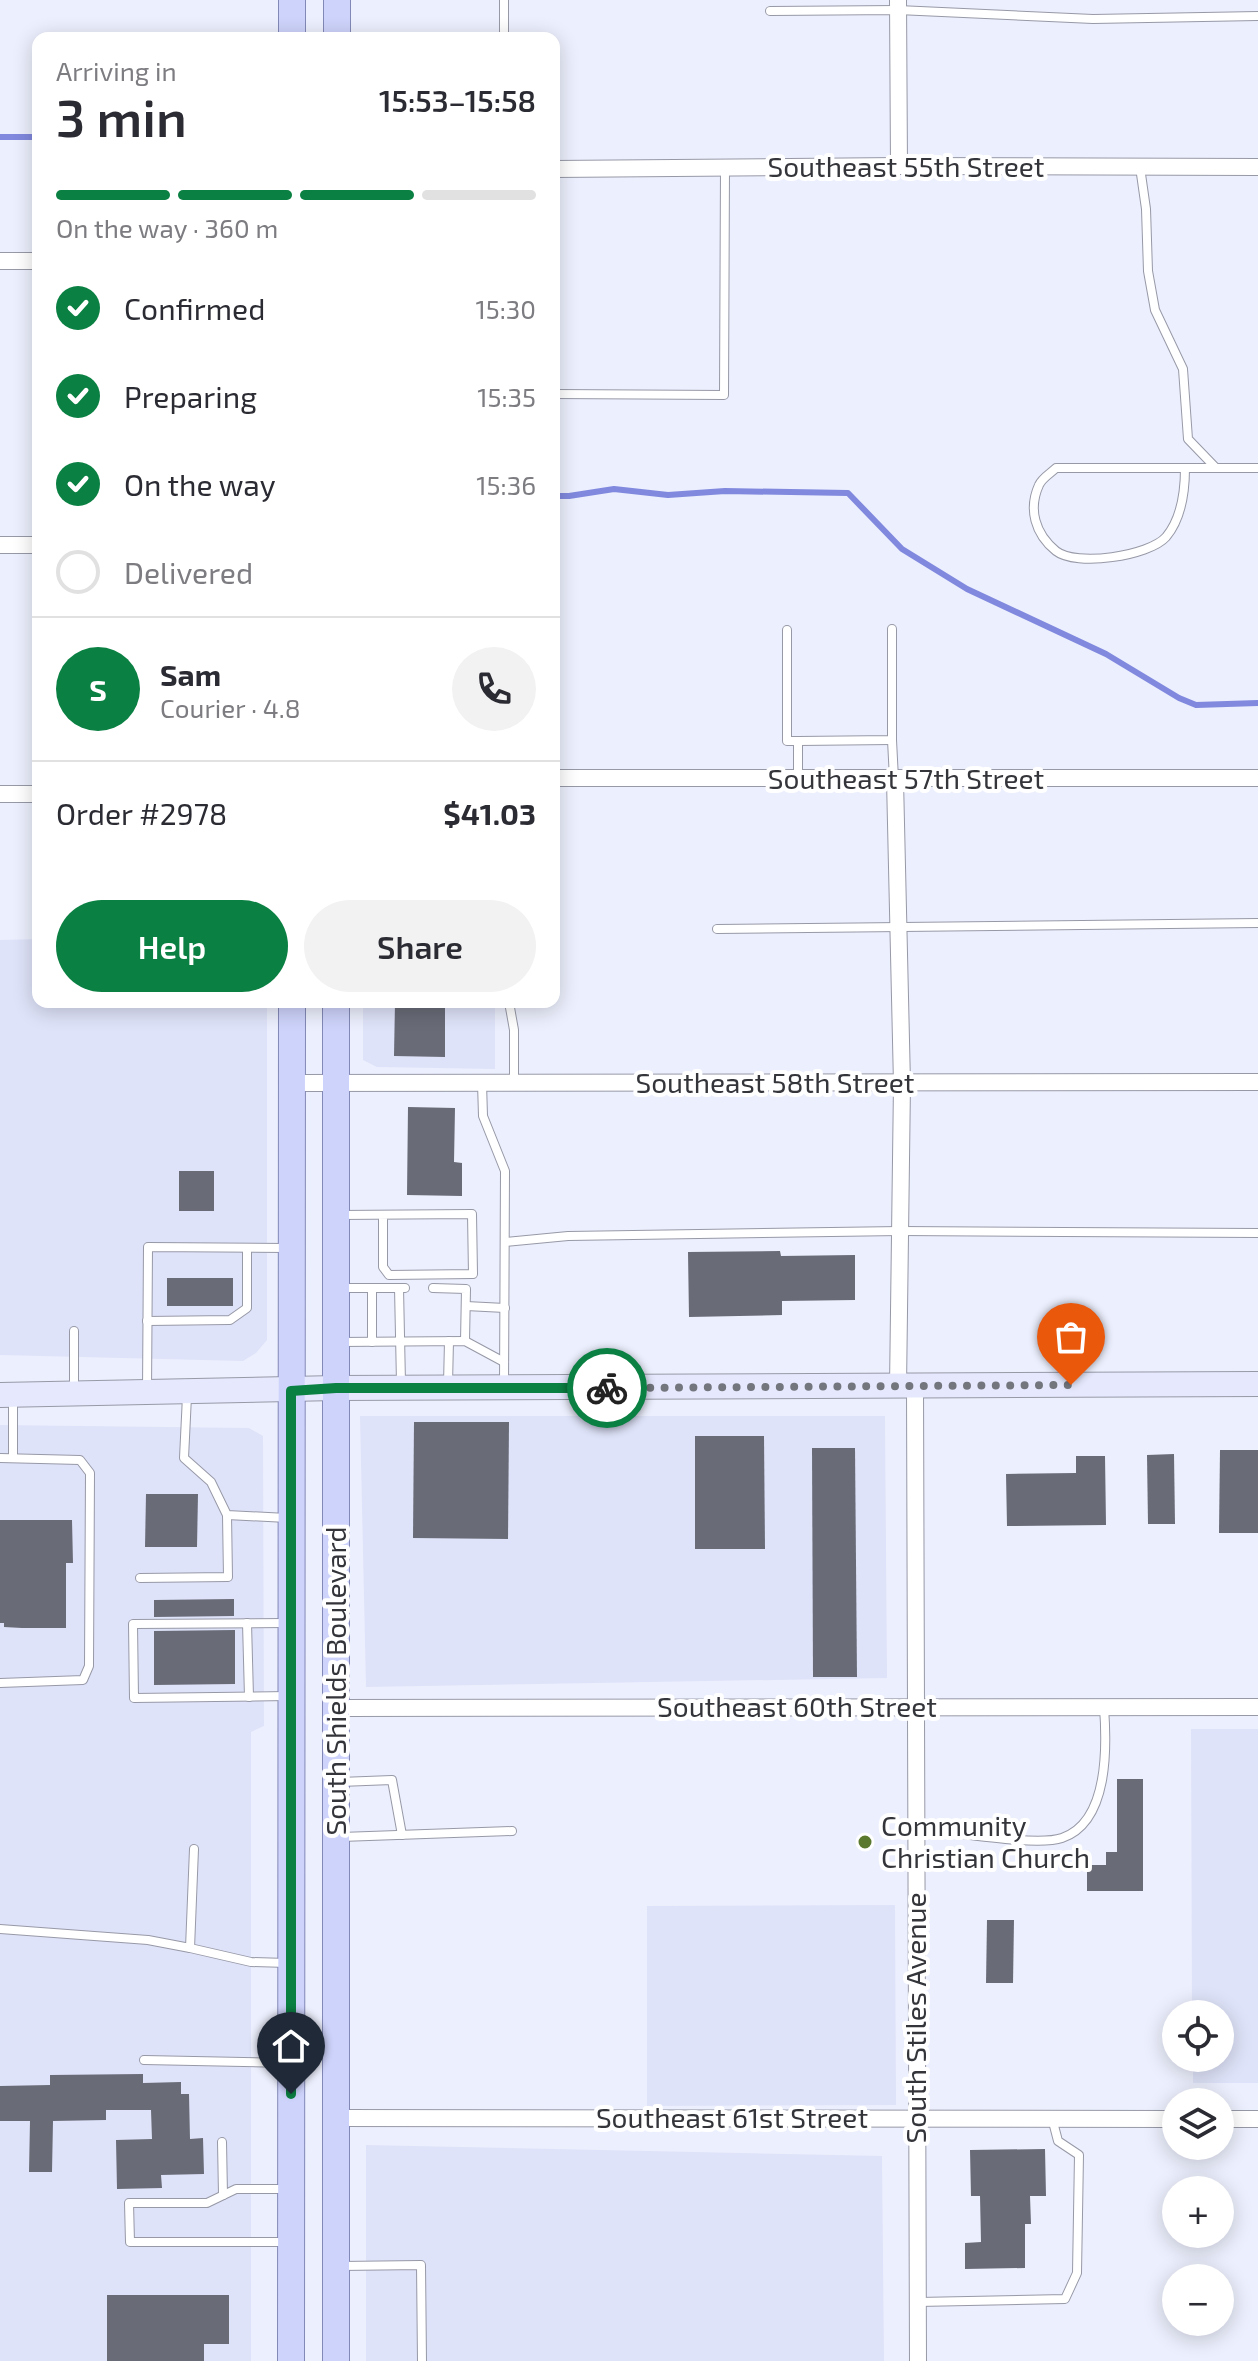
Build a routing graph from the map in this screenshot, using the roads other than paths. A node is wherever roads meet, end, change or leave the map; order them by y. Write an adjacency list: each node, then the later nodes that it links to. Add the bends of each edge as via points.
1 (292, 0): 7 (main road)
2 (337, 0): 8 (main road)
3 (504, 0): 9 (lane)
4 (898, 5): 5 (lane); 6 (lane, via 1093,19); 10 (street)
5 (770, 11)
6 (1258, 16)
7 (292, 32)
8 (337, 32)
9 (504, 32)
10 (899, 166): 11 (street, Southeast 55th Street); 13 (street, Southeast 55th Street)
11 (1140, 167): 12 (street, Southeast 55th Street); 18 (lane, via 1155,310 1183,369 1188,439)
12 (1258, 167)
13 (725, 168): 14 (street, Southeast 55th Street); 17 (lane, via 724,395)
14 (560, 169)
15 (0, 261): 16 (street)
16 (32, 261)
17 (560, 394)
18 (1216, 467): 19 (lane); 20 (lane)
19 (1185, 468): 19 (lane, via 1056,468 1040,482 1033,509 1037,528 1057,552 1094,559 1133,553 1164,540 1174,525 1185,493)
20 (1258, 468)
21 (0, 545): 22 (street)
22 (32, 545)
23 (892, 629): 25 (lane)
24 (787, 630): 26 (lane, via 787,741)
25 (892, 740): 26 (lane); 30 (lane)
26 (798, 741): 29 (lane)
27 (560, 778): 29 (street, Southeast 57th Street)
28 (1258, 778): 30 (street, Southeast 57th Street)
29 (798, 779): 30 (street, Southeast 57th Street)
30 (894, 780): 34 (street, South Stiles Avenue)
31 (0, 794): 32 (street)
32 (32, 794)
33 (1258, 923): 34 (lane)
34 (899, 927): 35 (lane); 44 (street, South Stiles Avenue)
35 (717, 929)
36 (292, 1008): 40 (main road, South Shields Boulevard)
37 (336, 1008): 41 (main road, South Shields Boulevard)
38 (510, 1008): 43 (lane)
39 (1258, 1082): 44 (street, Southeast 58th Street)
40 (291, 1083): 41 (street, Southeast 58th Street); 51 (main road, South Shields Boulevard)
41 (336, 1083): 42 (street, Southeast 58th Street); 45 (main road, South Shields Boulevard)
42 (482, 1083): 43 (street, Southeast 58th Street); 49 (lane, via 483,1116 505,1171)
43 (514, 1083): 44 (street, Southeast 58th Street)
44 (902, 1084): 47 (street, South Stiles Avenue)
45 (335, 1215): 46 (lane); 52 (main road, South Shields Boulevard)
46 (383, 1215): 46 (lane, via 472,1214 473,1274 389,1275 383,1267)
47 (900, 1231): 48 (lane); 49 (lane, via 568,1236); 66 (street, South Stiles Avenue)
48 (1258, 1233)
49 (505, 1242): 56 (lane)
50 (247, 1248): 51 (lane); 57 (lane, via 247,1308 230,1320); 57 (lane, via 148,1247)
51 (291, 1248): 73 (main road, South Shields Boulevard)
52 (336, 1288): 53 (lane); 61 (main road, South Shields Boulevard)
53 (372, 1288): 62 (lane); 63 (lane, via 402,1288)
54 (433, 1288): 55 (lane, via 466,1289)
55 (466, 1306): 56 (lane); 60 (lane)
56 (505, 1308): 64 (lane)
57 (147, 1321): 71 (lane)
58 (74, 1331): 74 (lane)
59 (449, 1341): 60 (lane); 63 (lane); 69 (lane)
60 (465, 1341): 64 (lane)
61 (336, 1342): 62 (lane); 67 (main road, South Shields Boulevard)
62 (372, 1342): 63 (lane)
63 (399, 1342): 68 (lane)
64 (504, 1362): 70 (lane)
65 (1258, 1384): 66 (main road)
66 (907, 1386): 70 (main road); 86 (street, South Stiles Avenue)
67 (336, 1388): 68 (main road); 73 (main road); 89 (main road, South Shields Boulevard)
68 (401, 1388): 69 (main road)
69 (448, 1388): 70 (main road)
70 (504, 1389)
71 (147, 1391): 72 (main road); 74 (main road)
72 (188, 1391): 73 (main road); 78 (lane, via 184,1458 211,1482)
73 (291, 1391): 79 (main road, South Shields Boulevard)
74 (74, 1393): 75 (main road)
75 (6, 1395): 77 (lane)
76 (0, 1458): 77 (lane)
77 (13, 1458): 83 (lane, via 80,1460 90,1473 89,1666 83,1680)
78 (227, 1515): 79 (lane); 80 (lane, via 228,1577)
79 (291, 1518): 82 (main road, South Shields Boulevard)
80 (140, 1578)
81 (247, 1623): 82 (lane); 85 (lane); 85 (lane, via 133,1624 134,1698)
82 (291, 1623): 84 (main road, South Shields Boulevard)
83 (0, 1683)
84 (291, 1696): 85 (lane); 98 (main road, South Shields Boulevard)
85 (249, 1697)
86 (914, 1707): 87 (street, Southeast 60th Street); 89 (street, Southeast 60th Street); 91 (street, South Stiles Avenue)
87 (1104, 1707): 88 (street, Southeast 60th Street); 91 (lane, via 1104,1779 1083,1825 1062,1838 1038,1841)
88 (1258, 1707)
89 (336, 1708): 90 (main road, South Shields Boulevard)
90 (336, 1782): 93 (lane, via 392,1780); 94 (main road, South Shields Boulevard)
91 (915, 1828): 103 (street, South Stiles Avenue)
92 (512, 1831): 93 (lane)
93 (402, 1835): 94 (lane)
94 (336, 1837): 99 (main road, South Shields Boulevard)
95 (194, 1849): 97 (lane)
96 (0, 1929): 97 (lane)
97 (190, 1948): 98 (lane, via 251,1962)
98 (291, 1963): 99 (main road); 101 (main road, South Shields Boulevard)
99 (336, 1963): 102 (main road, South Shields Boulevard)
100 (144, 2060): 101 (lane)
101 (291, 2063): 109 (main road, South Shields Boulevard)
102 (337, 2118): 103 (street, Southeast 61st Street); 112 (main road, South Shields Boulevard)
103 (917, 2118): 104 (street, Southeast 61st Street); 113 (street, South Stiles Avenue)
104 (1052, 2118): 105 (street, Southeast 61st Street); 113 (lane, via 1058,2141 1079,2155 1077,2273 1065,2299)
105 (1162, 2119)
106 (1234, 2119): 107 (street)
107 (1258, 2119)
108 (222, 2142): 110 (lane)
109 (291, 2190): 110 (lane, via 236,2189); 111 (main road, South Shields Boulevard)
110 (223, 2195): 111 (lane, via 207,2203 129,2203 130,2242)
111 (291, 2242): 114 (main road, South Shields Boulevard)
112 (336, 2266): 115 (main road, South Shields Boulevard); 116 (lane, via 421,2265)
113 (917, 2302): 117 (street, South Stiles Avenue)
114 (291, 2361)
115 (336, 2361)
116 (422, 2361)
117 (918, 2361)

